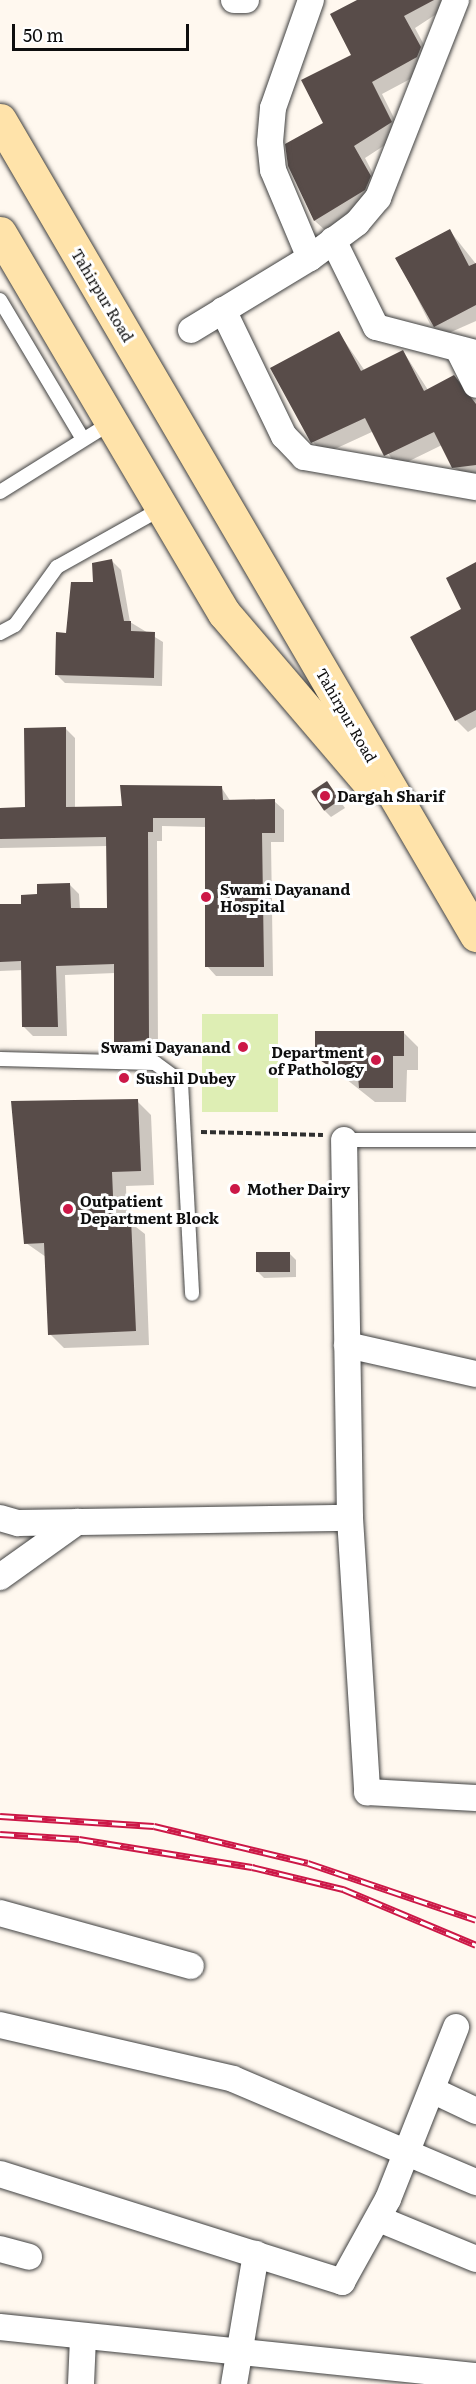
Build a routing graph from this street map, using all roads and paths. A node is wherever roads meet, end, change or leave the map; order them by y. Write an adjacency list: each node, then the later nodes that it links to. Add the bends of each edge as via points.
1 (234, 0): 2 (street)
2 (246, 0)
3 (311, 0): 8 (street, via 273,108 270,142 273,170)
4 (456, 0): 7 (street, via 378,198)
5 (0, 120): 20 (main road, Tahirpur Road)
6 (0, 233): 14 (main road, Tahirpur Road)
7 (333, 240): 8 (street); 12 (street, via 376,327)
8 (310, 258): 10 (street)
9 (0, 300): 15 (lane)
10 (223, 310): 11 (street); 16 (street, via 284,436 304,457)
11 (191, 330)
12 (467, 351): 13 (street)
13 (476, 385)
14 (111, 422): 15 (lane); 18 (main road, Tahirpur Road)
15 (83, 439): 17 (lane)
16 (476, 487)
17 (1, 490)
18 (162, 508): 19 (lane, via 57,567 15,625); 21 (main road, Tahirpur Road, via 224,613)
19 (0, 633)
20 (308, 645): 21 (main road); 22 (main road, Tahirpur Road)
21 (271, 667): 22 (main road, Tahirpur Road)
22 (424, 849): 23 (main road)
23 (476, 935)
24 (0, 1059): 25 (lane, via 155,1063 181,1082)
25 (187, 1132): 26 (path); 28 (lane)
26 (344, 1140): 27 (lane); 29 (street)
27 (476, 1140)
28 (192, 1294)
29 (347, 1345): 30 (street); 32 (street)
30 (476, 1374)
31 (0, 1518): 33 (street)
32 (350, 1518): 33 (street); 35 (street, via 368,1792)
33 (77, 1522): 34 (street)
34 (0, 1577)
35 (476, 1797)
36 (0, 1913): 37 (street)
37 (191, 1966)
38 (0, 2025): 42 (street, via 233,2079)
39 (456, 2027): 40 (street)
40 (432, 2090): 41 (street); 42 (street)
41 (476, 2111)
42 (408, 2149): 44 (street); 45 (street)
43 (0, 2174): 47 (street)
44 (476, 2182)
45 (379, 2219): 47 (street, via 342,2282); 49 (street)
46 (0, 2249): 48 (street)
47 (256, 2254): 52 (street)
48 (29, 2258)
49 (476, 2259)
50 (0, 2327): 51 (street)
51 (83, 2338): 52 (street); 55 (street)
52 (236, 2354): 54 (street); 56 (street)
53 (476, 2376): 54 (street)
54 (439, 2378)
55 (81, 2384)
56 (234, 2384)

